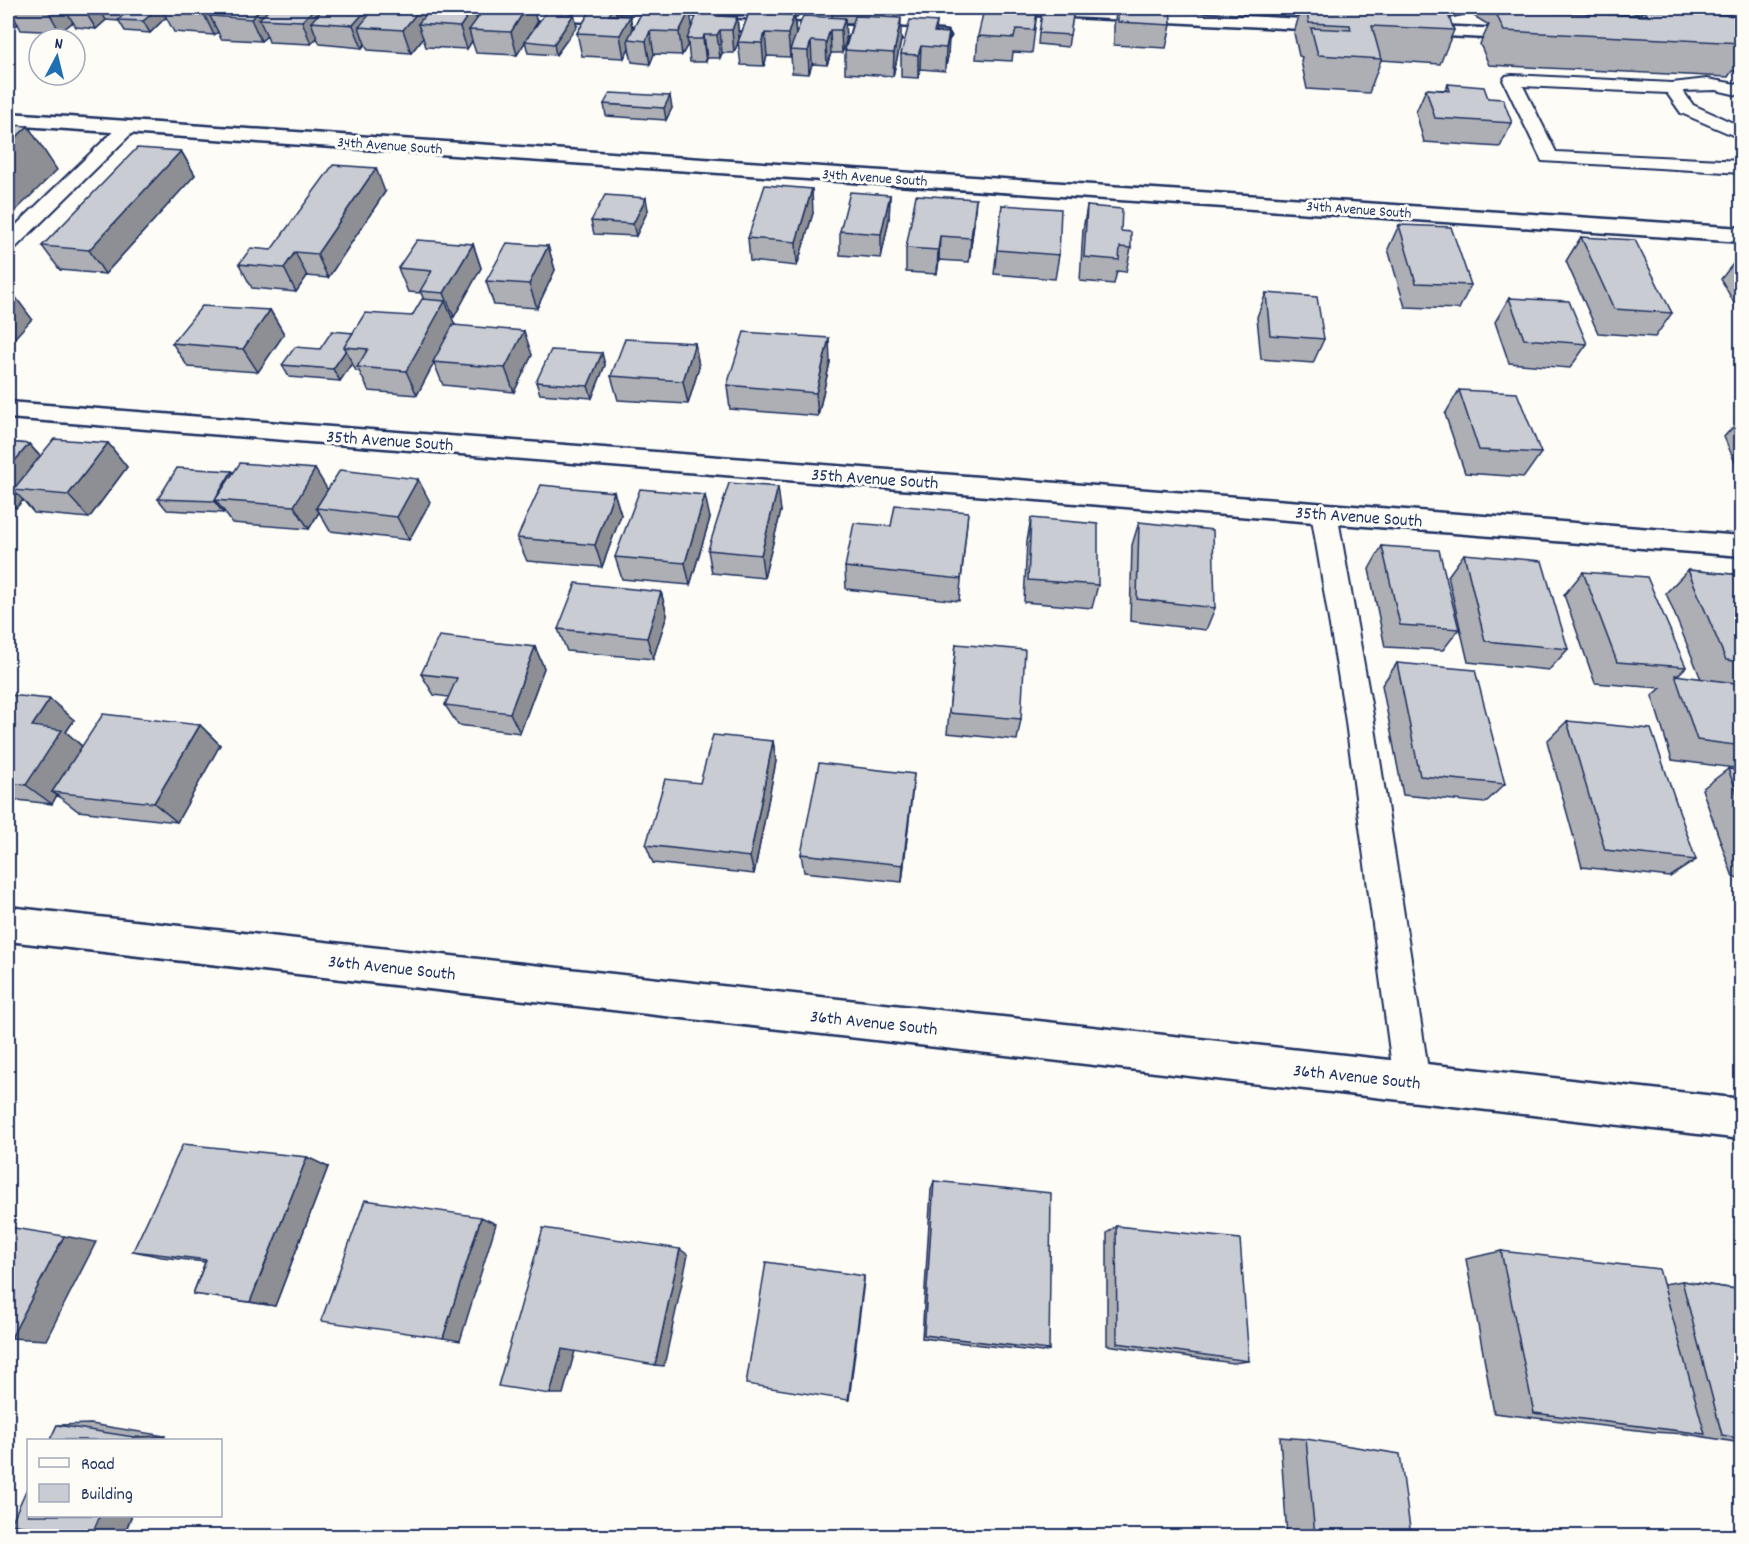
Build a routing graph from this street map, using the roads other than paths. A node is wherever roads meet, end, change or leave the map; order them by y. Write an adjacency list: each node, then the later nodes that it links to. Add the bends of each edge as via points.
1 (421, 8): 2 (street)
2 (458, 8): 8 (street)
3 (822, 8): 13 (street)
4 (994, 8): 7 (street)
5 (1546, 8): 17 (street)
6 (1692, 8): 11 (street)
7 (1099, 10): 9 (street)
8 (577, 12): 10 (street)
9 (1249, 14): 12 (street)
10 (702, 15): 13 (street)
11 (1616, 25)
12 (1363, 28)
13 (815, 29): 16 (street)
14 (1386, 29): 17 (street, via 1406,24)
15 (1583, 32): 17 (street)
16 (941, 36)
17 (1561, 37)
18 (1672, 88): 19 (lane, via 1722,84); 22 (lane, via 1687,109); 23 (lane, via 1512,80 1549,157)
19 (1742, 91)
20 (8, 119): 21 (street, 34th Avenue South)
21 (128, 127): 24 (street, 34th Avenue South); 25 (lane)
22 (1742, 134)
23 (1742, 167)
24 (1742, 235)
25 (8, 244)
26 (8, 410): 27 (street, 35th Avenue South)
27 (1324, 513): 28 (street, 35th Avenue South); 30 (lane, via 1359,715)
28 (1742, 546)
29 (8, 924): 30 (street, 36th Avenue South)
30 (1412, 1082): 31 (street, 36th Avenue South)
31 (1742, 1119)

